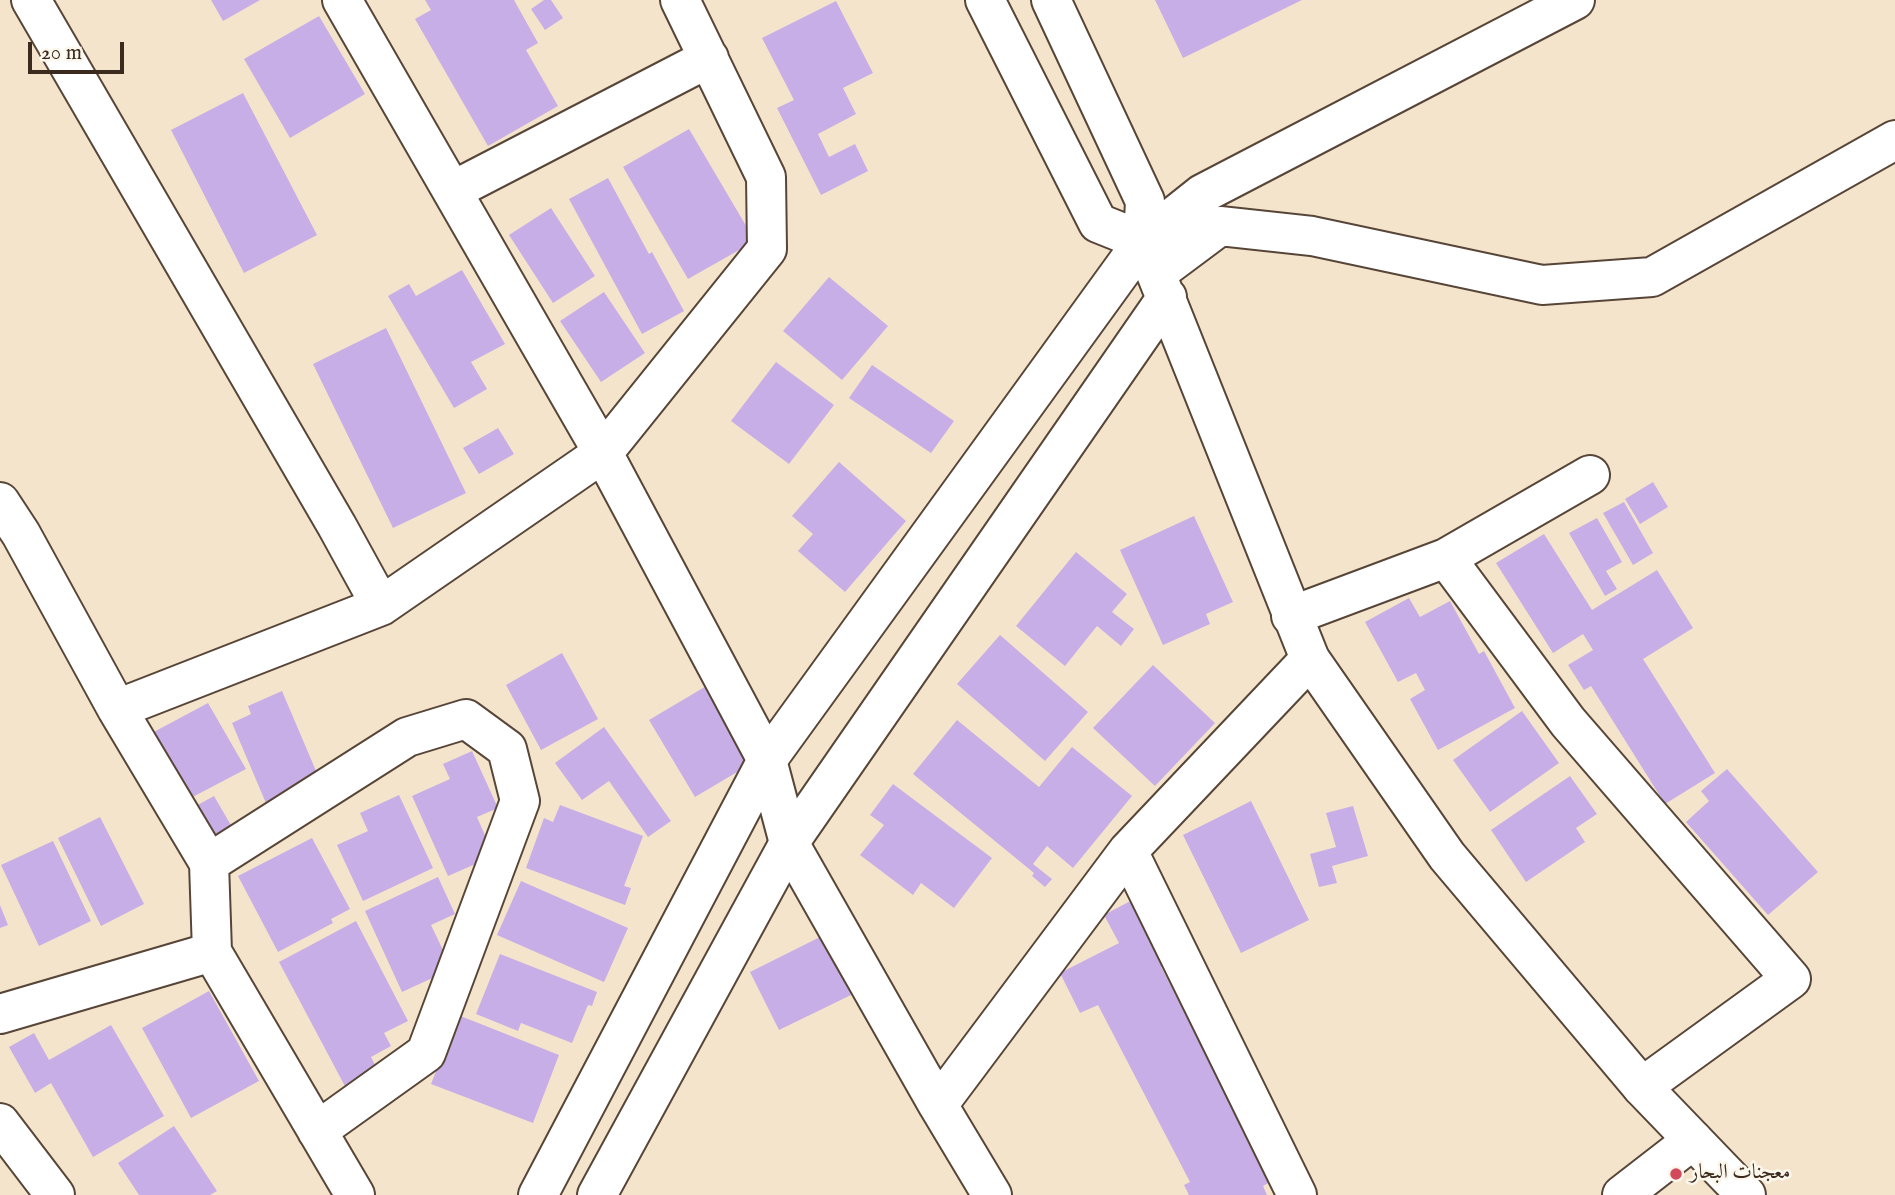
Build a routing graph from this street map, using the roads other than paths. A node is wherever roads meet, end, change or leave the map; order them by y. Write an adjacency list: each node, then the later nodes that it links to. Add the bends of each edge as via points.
1 (31, 0): 15 (street)
2 (342, 0): 9 (street)
3 (680, 0): 7 (street)
4 (985, 0): 10 (street, via 1098,223)
5 (1051, 0): 10 (street, via 1146,201)
6 (1575, 0): 10 (street, via 1202,194)
7 (709, 58): 9 (street); 11 (street, via 766,177 766,249)
8 (1895, 140): 10 (street, via 1652,277 1542,285 1312,236 1220,226)
9 (452, 191): 11 (street)
10 (1156, 270): 16 (street); 19 (street); 20 (street)
11 (603, 453): 15 (street); 19 (street)
12 (1590, 475): 14 (street)
13 (0, 502): 18 (street)
14 (1446, 558): 16 (street); 25 (street, via 1568,722 1791,979)
15 (381, 606): 18 (street)
16 (1291, 616): 17 (street)
17 (1310, 659): 21 (street); 25 (street, via 1447,856)
18 (117, 709): 22 (street)
19 (767, 760): 20 (street); 33 (street)
20 (789, 843): 26 (street); 34 (street)
21 (1128, 851): 26 (street); 35 (street)
22 (209, 863): 23 (street); 28 (street, via 407,737 466,719 507,749 520,801 426,1054)
23 (212, 952): 24 (street); 28 (street)
24 (0, 1014)
25 (1642, 1087): 29 (street)
26 (939, 1105): 30 (street)
27 (0, 1123): 31 (street)
28 (317, 1131): 32 (street)
29 (1693, 1140): 36 (street); 37 (street)
30 (978, 1191)
31 (55, 1195)
32 (355, 1195)
33 (538, 1195)
34 (597, 1195)
35 (1297, 1195)
36 (1622, 1195)
37 (1746, 1195)

